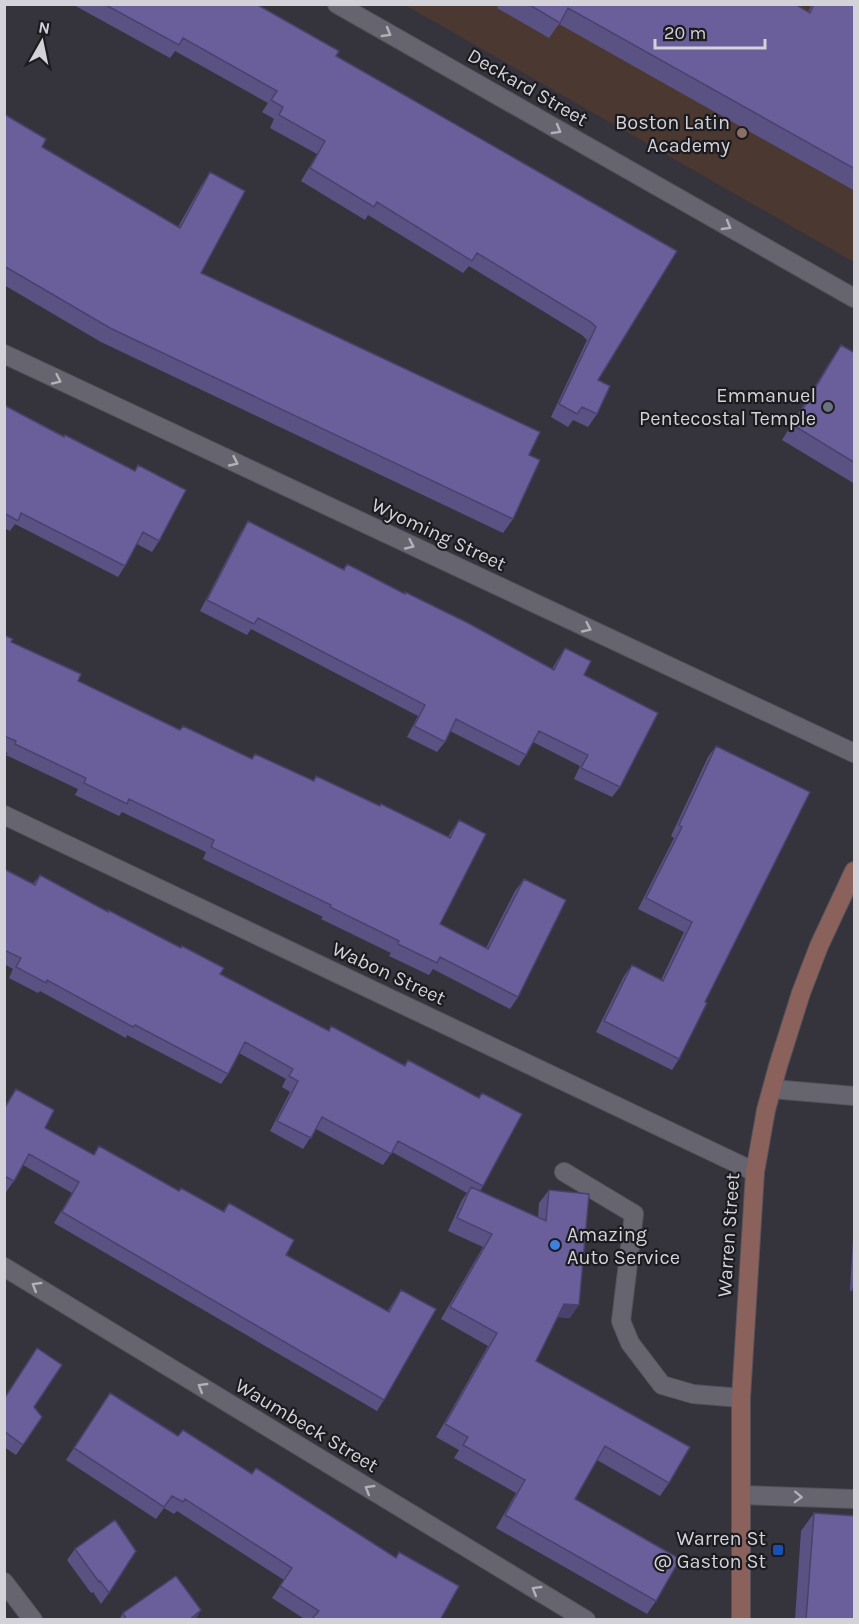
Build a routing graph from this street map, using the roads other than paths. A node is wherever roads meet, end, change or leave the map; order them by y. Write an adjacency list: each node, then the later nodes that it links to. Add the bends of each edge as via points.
1 (337, 4): 2 (street, Deckard Street, one-way to 2)
2 (855, 298)
3 (4, 354): 4 (street, Wyoming Street, one-way to 4)
4 (855, 753)
5 (4, 815): 10 (street, Wabon Street)
6 (855, 871): 7 (main road, Warren Street, via 801,993)
7 (772, 1089): 8 (street); 10 (main road, Warren Street)
8 (855, 1096)
9 (564, 1172): 12 (street, via 634,1214 621,1321 630,1342 662,1385 693,1394)
10 (754, 1172): 12 (main road, Warren Street)
11 (4, 1267): 17 (street, Waumbeck Street, one-way to 11)
12 (741, 1398): 13 (main road, Warren Street)
13 (741, 1495): 14 (street, one-way to 14); 18 (main road, Warren Street)
14 (855, 1499)
15 (4, 1582): 16 (street)
16 (33, 1620)
17 (586, 1620)
18 (741, 1620)

